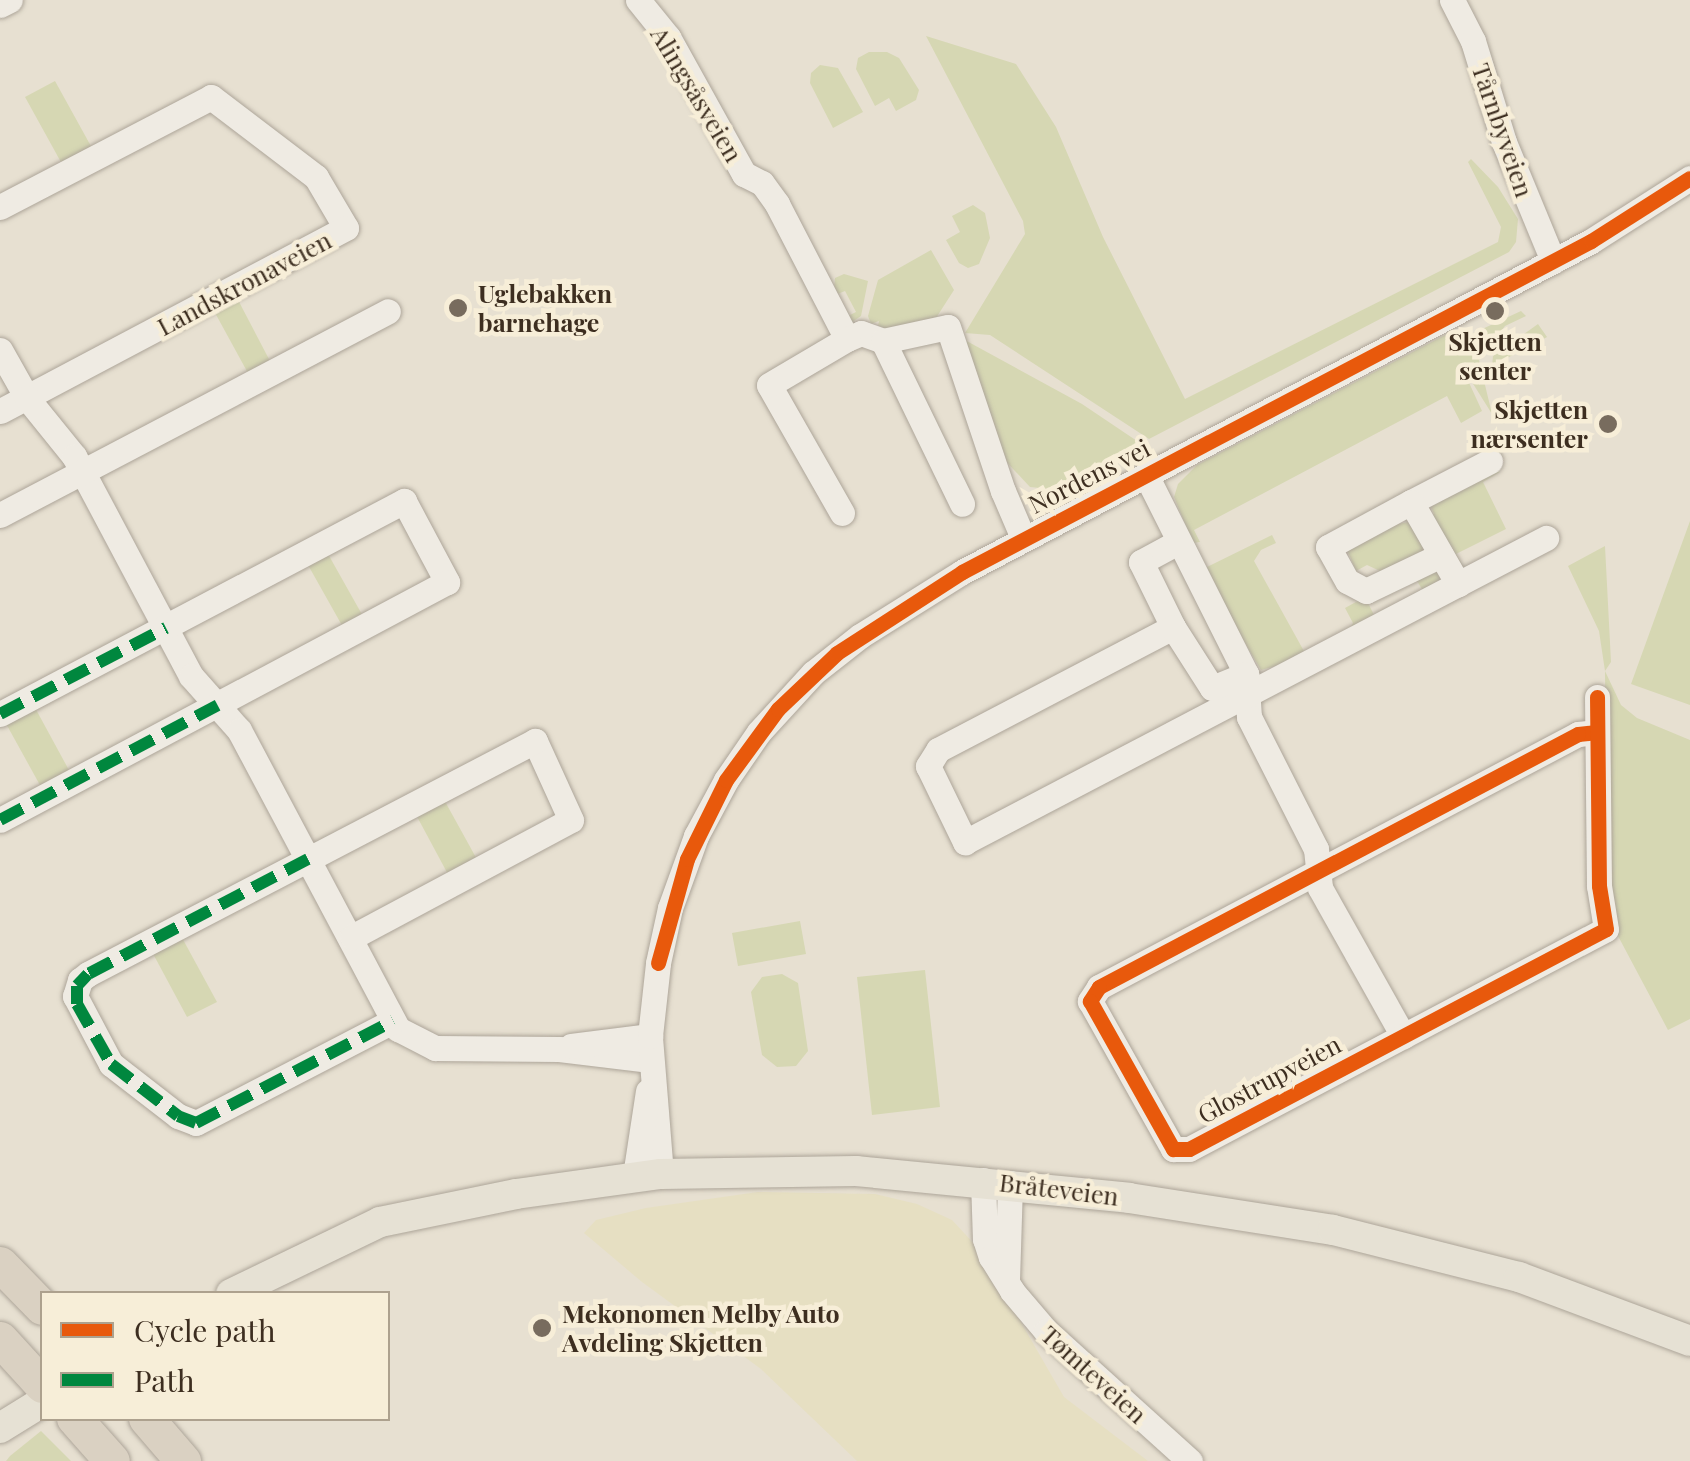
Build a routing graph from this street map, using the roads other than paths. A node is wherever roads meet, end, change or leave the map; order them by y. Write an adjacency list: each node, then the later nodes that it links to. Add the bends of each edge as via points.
1 (10, 0): 4 (street)
2 (638, 0): 9 (street, Alingsåsveien, via 668,37 744,174 762,183 778,204)
3 (1452, 0): 7 (street, Tårnbyveien)
4 (0, 5)
5 (1690, 178): 7 (street, Nordens vei)
6 (0, 207): 12 (street, Landskronaveien, via 211,97 316,176 346,228)
7 (1553, 260): 16 (street, Nordens vei)
8 (388, 311): 15 (street)
9 (847, 339): 10 (street, via 861,333); 19 (street, via 769,386)
10 (883, 341): 18 (street); 21 (street, via 948,326)
11 (0, 350): 12 (street)
12 (27, 398): 13 (street, Landskronaveien); 15 (street)
13 (0, 411)
14 (1490, 461): 17 (street)
15 (82, 473): 20 (street); 27 (street)
16 (1146, 475): 21 (street, Nordens vei); 23 (street)
17 (1411, 502): 24 (street); 24 (street, via 1328,546 1347,582 1366,591)
18 (962, 504)
19 (842, 513)
20 (0, 514)
21 (1024, 538): 39 (street, Nordens vei, via 838,653 778,709 726,780 687,859 658,963)
22 (1546, 538): 25 (street)
23 (1178, 542): 26 (street, via 1142,562); 28 (street)
24 (1441, 555): 25 (street)
25 (1458, 584): 28 (street)
26 (1173, 627): 28 (street, via 1212,688); 28 (street, via 938,750 928,766 965,842)
27 (166, 628): 30 (street, via 191,676); 30 (street, via 404,501 447,582); 31 (street)
28 (1247, 683): 35 (street, via 1249,717 1316,849)
29 (1597, 697): 32 (street, Glostrupveien)
30 (218, 705): 33 (street); 34 (street, via 240,730)
31 (0, 714)
32 (1597, 732): 35 (street, Glostrupveien, via 1578,734); 38 (street, Glostrupveien, via 1598,886 1606,930)
33 (0, 820)
34 (308, 859): 36 (street); 36 (street, via 535,741 571,820); 37 (street, via 88,974 77,986 77,1004 110,1064 196,1123)
35 (1318, 868): 38 (street, via 1320,888); 38 (street, Glostrupveien, via 1108,980 1090,1001 1173,1149 1190,1149)
36 (352, 937): 37 (street)
37 (393, 1021): 39 (street, via 404,1035 435,1048)
38 (1403, 1036)
39 (650, 1059): 40 (street, Nordens vei)
40 (648, 1175): 41 (main road, Bråteveien, via 840,1170); 43 (main road, Bråteveien, via 380,1222)
41 (996, 1182): 45 (main road, Bråteveien, via 1220,1211 1404,1245 1552,1287); 52 (street, Tømteveien, via 1007,1280 1046,1332)
42 (0, 1264): 44 (highway)
43 (237, 1291)
44 (40, 1306)
45 (1690, 1341)
46 (40, 1403): 49 (main road)
47 (77, 1421): 50 (highway)
48 (149, 1421): 51 (highway)
49 (0, 1428)
50 (106, 1454)
51 (183, 1461)
52 (1190, 1461)

